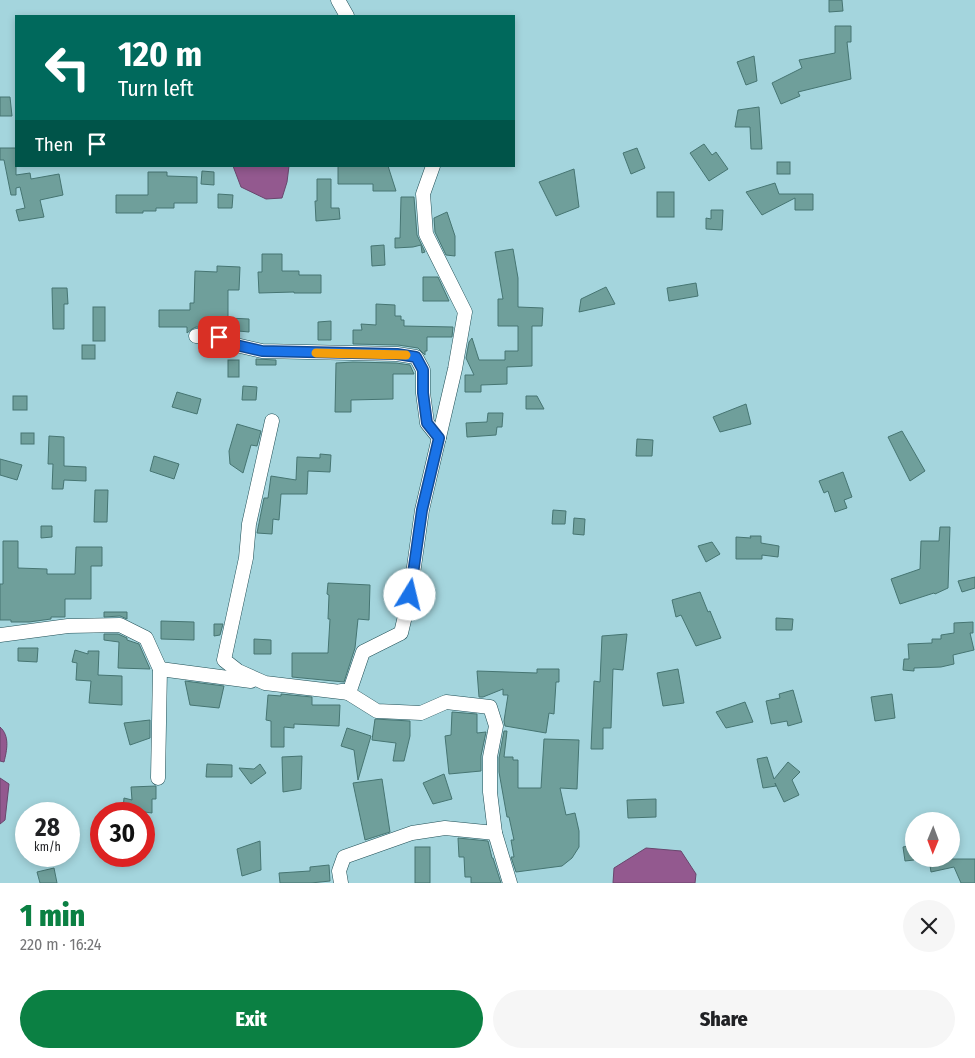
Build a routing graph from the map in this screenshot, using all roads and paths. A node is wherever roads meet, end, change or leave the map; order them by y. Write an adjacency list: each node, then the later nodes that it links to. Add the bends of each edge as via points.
1 (338, 0): 2 (street)
2 (346, 15)
3 (433, 167): 6 (street, via 423,194 426,234 465,312)
4 (196, 336): 6 (street, via 219,337 262,351 416,357 423,370 427,423)
5 (272, 421): 6 (street, via 224,660 238,671 265,683 349,693 363,652 401,633 422,510)
6 (439, 438)
7 (0, 635): 8 (street, via 68,626 120,625 146,638)
8 (160, 669): 9 (street); 10 (street, via 345,691 377,711 421,713 446,702 490,707 496,726 490,757)
9 (158, 778)
10 (495, 833): 11 (street, via 445,828 412,833 344,857 339,871); 12 (street)
11 (341, 883)
12 (510, 883)

